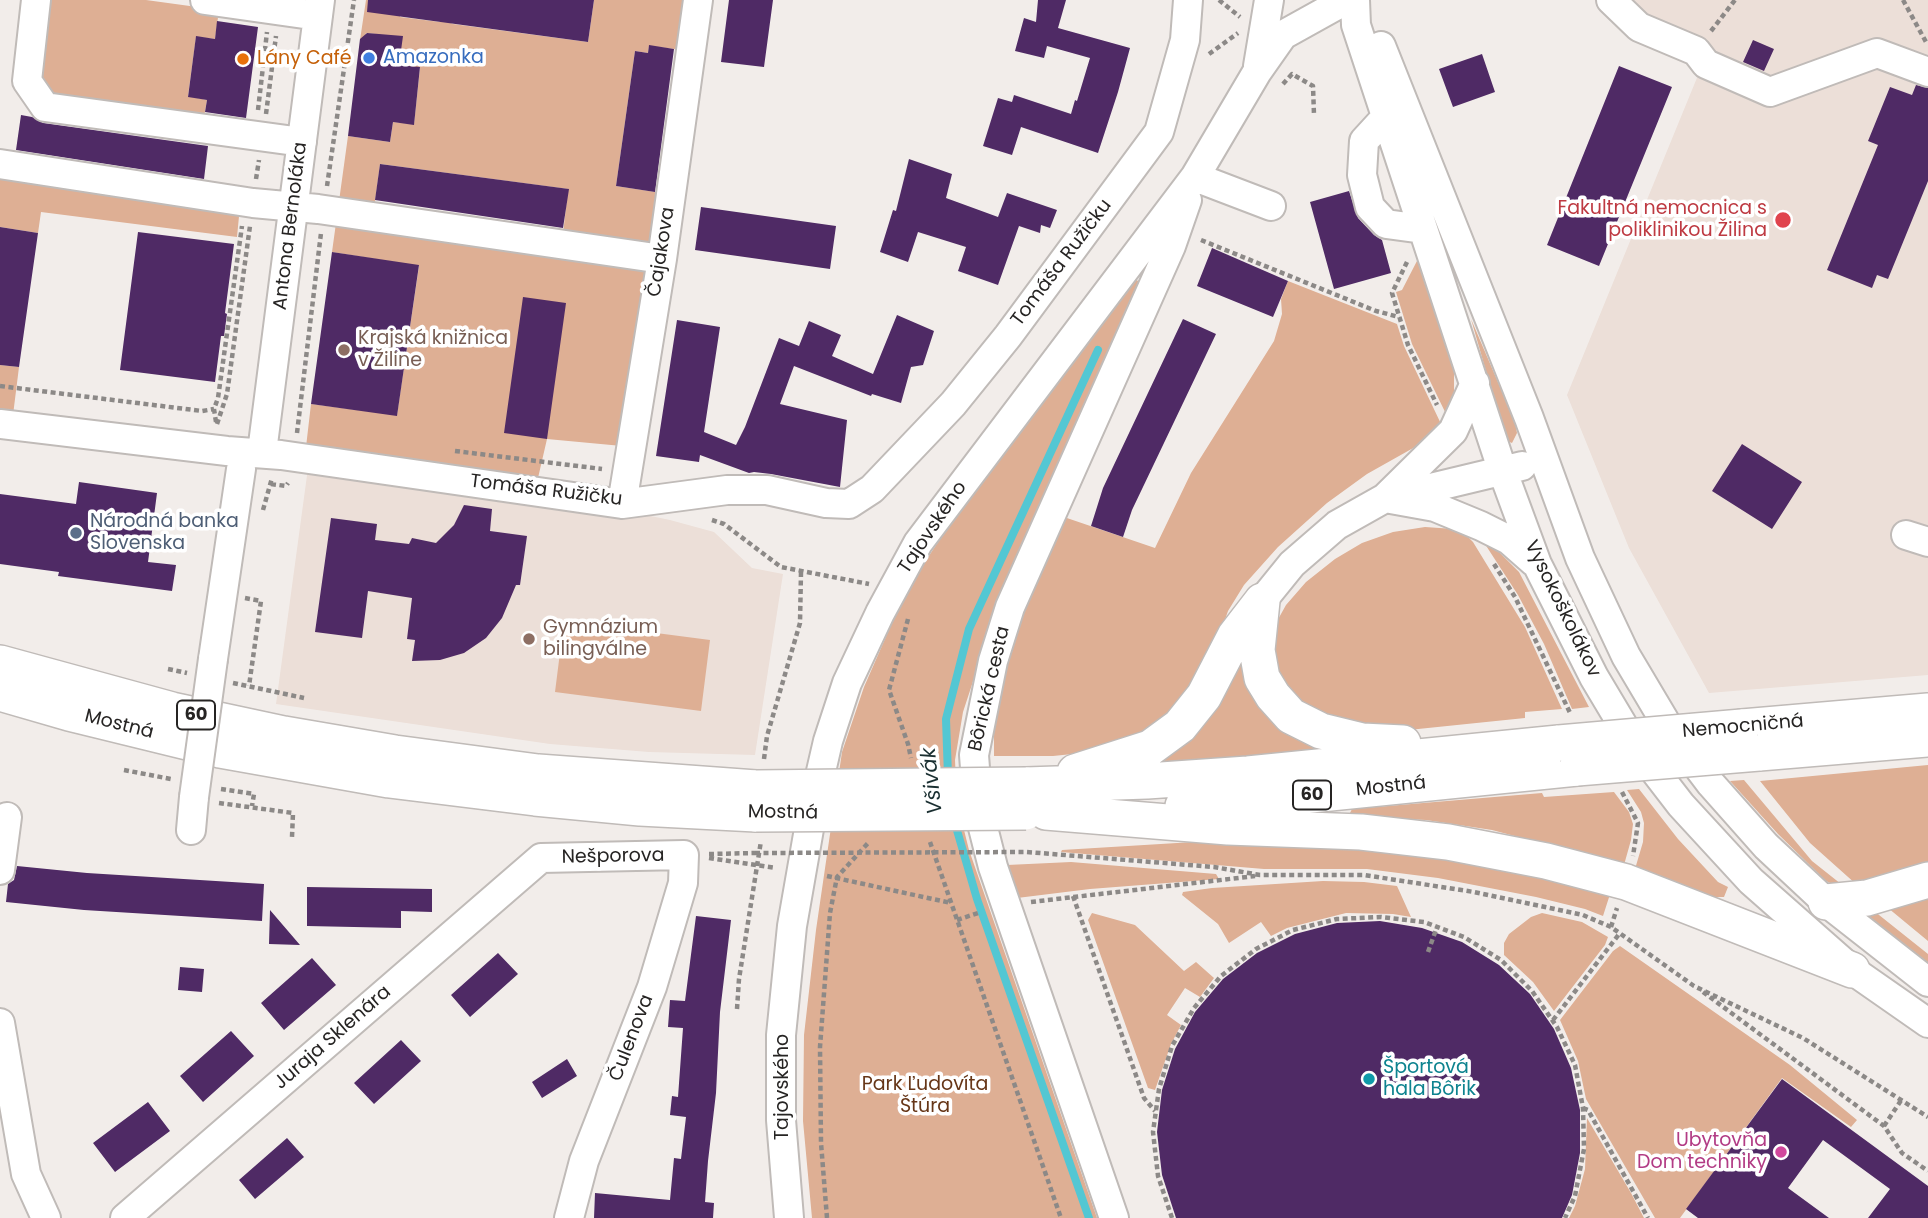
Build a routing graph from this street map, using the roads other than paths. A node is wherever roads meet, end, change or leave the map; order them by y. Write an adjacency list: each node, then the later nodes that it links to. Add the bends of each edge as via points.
1 (36, 0): 13 (street, via 27,81 45,107)
2 (205, 0): 9 (street, via 275,10)
3 (698, 0): 19 (street, Čajakova)
4 (1188, 0): 26 (street, Tomáša Ružičku, via 1185,40 1159,132 1000,346 872,489 849,505 767,490 727,490)
5 (1269, 0): 10 (street)
6 (1346, 0): 10 (street, Tajovského, via 1283,35)
7 (1356, 0): 12 (street, Vysokoškolákov, via 1356,25); 22 (street, Vysokoškolákov, via 1375,31)
8 (1611, 0): 11 (street, via 1639,27 1696,51 1706,64 1770,92 1877,53)
9 (319, 8): 13 (street, Antona Bernoláka)
10 (1257, 72): 15 (street, Tajovského)
11 (1928, 72)
12 (1386, 117): 18 (street, Vysokoškolákov); 18 (street, via 1364,141 1362,175 1370,207 1386,224)
13 (302, 142): 17 (street, Antona Bernoláka)
14 (0, 164): 17 (street)
15 (1195, 177): 16 (street); 51 (street, Tajovského, via 918,543 847,683 813,806 792,926 782,1035 781,1120); 52 (street, Bôrická cesta, via 1171,246 1010,607 993,661 974,755 978,808 993,867)
16 (1271, 206)
17 (294, 208): 19 (street); 23 (street, Antona Bernoláka)
18 (1423, 229): 20 (street, Vysokoškolákov)
19 (662, 258): 26 (street, Čajakova)
20 (1475, 383): 24 (street, Vysokoškolákov); 25 (street, via 1453,431)
21 (0, 424): 23 (street, Tomáša Ružičku, via 228,451)
22 (1543, 459): 24 (street); 43 (street, Vysokoškolákov, via 1591,583 1626,656 1670,730 1766,846)
23 (248, 467): 26 (street, Tomáša Ružičku, via 294,457); 37 (street, Antona Bernoláka, bridge, via 213,659 206,793)
24 (1503, 472): 25 (street); 27 (street, Vysokoškolákov)
25 (1385, 498): 27 (street, via 1436,507 1481,526 1509,540); 28 (street, via 1337,525 1292,564)
26 (622, 503)
27 (1537, 565): 42 (street, Vysokoškolákov, via 1634,744 1681,805)
28 (1262, 601): 34 (main road, via 1257,650 1262,678 1292,716 1321,731 1362,741); 35 (main road, via 1235,636 1204,696 1180,726 1150,748)
29 (0, 670): 35 (main road, Mostná / 60, bridge, via 68,713 220,750 388,780 627,807)
30 (1928, 711): 32 (main road, Nemocničná / 60)
31 (1928, 739): 32 (main road, Nemocničná / 60)
32 (1751, 740): 33 (main road, Nemocničná / 60, bridge)
33 (1569, 743): 34 (main road, Mostná / 60); 35 (main road, Mostná / 60, via 1251,801)
34 (1505, 748): 35 (main road, Mostná / 60, via 1146,781)
35 (1033, 798): 44 (main road, via 1228,827 1361,832 1448,842 1534,858 1626,882)
36 (7, 817): 40 (street)
37 (191, 830)
38 (684, 855): 39 (street, Nešporova); 50 (street, Čulenova, via 683,883 652,986 583,1161)
39 (541, 859): 49 (street, Juraja Sklenára)
40 (0, 870)
41 (1928, 880): 43 (main road, via 1867,898)
42 (1751, 881): 43 (street, via 1797,900); 44 (street, Vysokoškolákov)
43 (1826, 902): 45 (street, Vysokoškolákov)
44 (1852, 970): 47 (street, Vysokoškolákov)
45 (1928, 982)
46 (0, 1023): 48 (street, via 26,1174)
47 (1928, 1023)
48 (46, 1218)
49 (125, 1218)
50 (569, 1218)
51 (789, 1218)
52 (1114, 1218)

